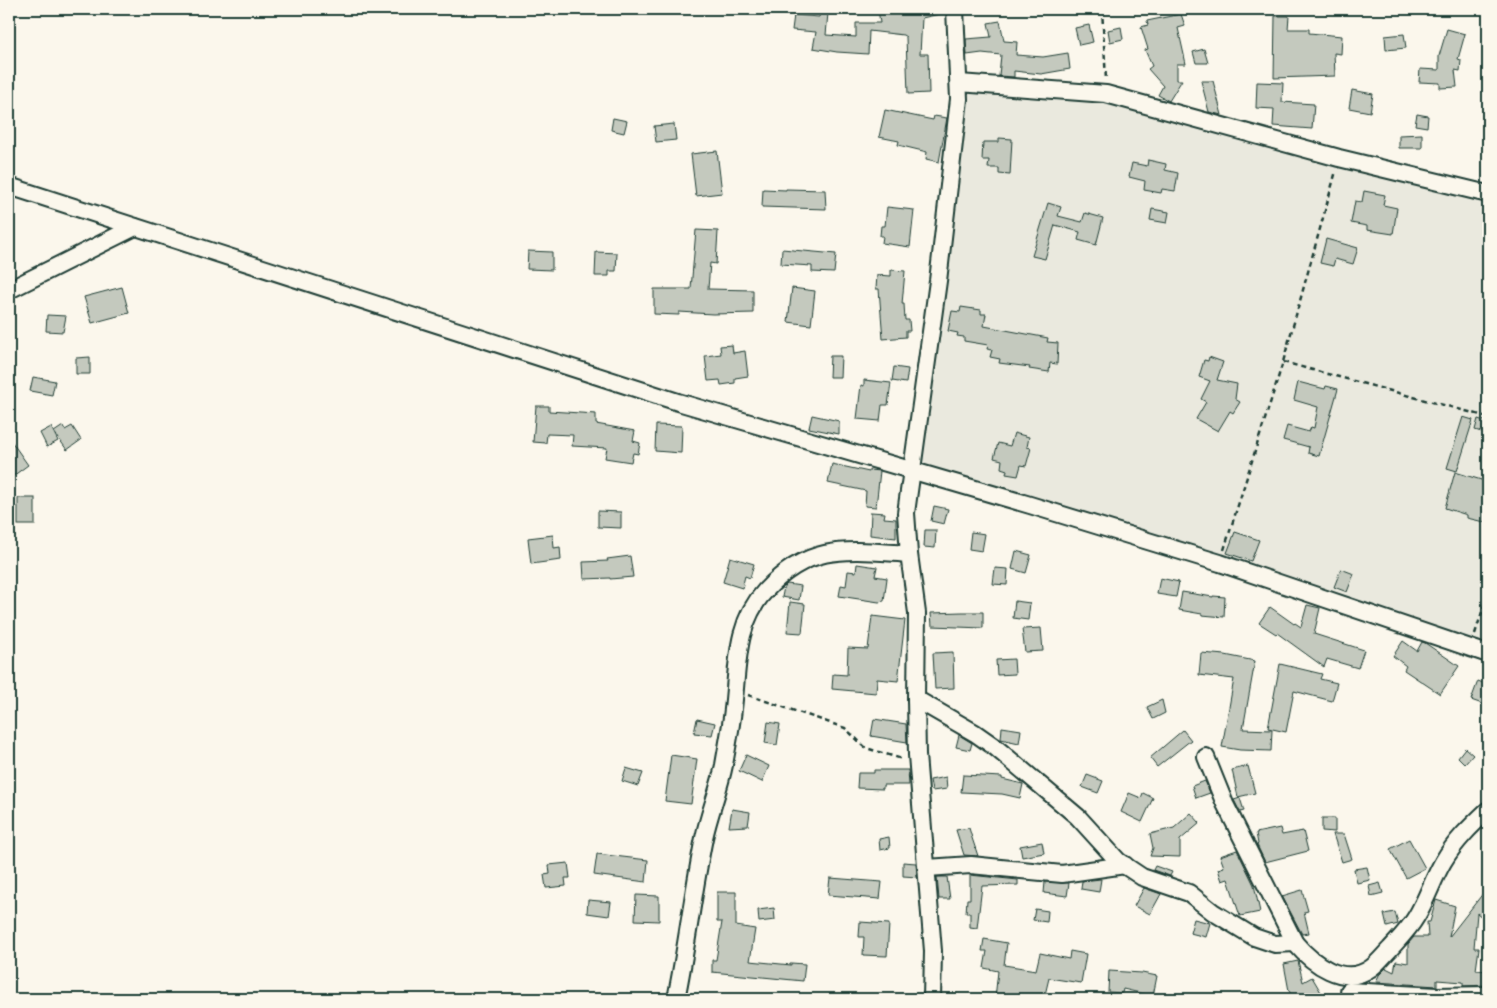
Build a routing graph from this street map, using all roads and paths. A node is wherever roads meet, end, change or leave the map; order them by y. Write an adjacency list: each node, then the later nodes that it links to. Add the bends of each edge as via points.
1 (955, 9): 3 (street)
2 (1102, 9): 4 (path)
3 (959, 83): 4 (street); 12 (street)
4 (1106, 94): 5 (street)
5 (1339, 158): 7 (street); 10 (path)
6 (9, 186): 8 (street)
7 (1488, 194)
8 (135, 227): 9 (street); 12 (street, via 678,402)
9 (9, 290)
10 (1283, 362): 11 (path); 14 (path)
11 (1488, 417)
12 (913, 471): 13 (street, via 906,513); 14 (street)
13 (909, 554): 18 (street, via 836,551 810,558 782,575 751,610 742,632); 19 (street, via 917,613)
14 (1220, 563): 16 (street)
15 (1488, 593): 16 (path)
16 (1471, 648): 17 (street)
17 (1488, 654)
18 (735, 690): 21 (path, via 845,728 866,748 906,760); 29 (street, via 723,767 694,887)
19 (916, 699): 21 (street); 23 (street, via 995,746 1078,817)
20 (1206, 757): 25 (street, via 1225,804)
21 (918, 772): 24 (street)
22 (1488, 810): 26 (street, via 1462,836 1444,861 1406,932 1371,968)
23 (1125, 865): 24 (street, via 1062,874 971,865); 25 (street, via 1151,881 1189,893 1254,937 1275,944)
24 (927, 868): 30 (street, via 933,951)
25 (1294, 943): 26 (street, via 1304,954 1330,971)
26 (1359, 974): 27 (street)
27 (1346, 995): 28 (street)
28 (1488, 995)
29 (676, 999)
30 (932, 999)

